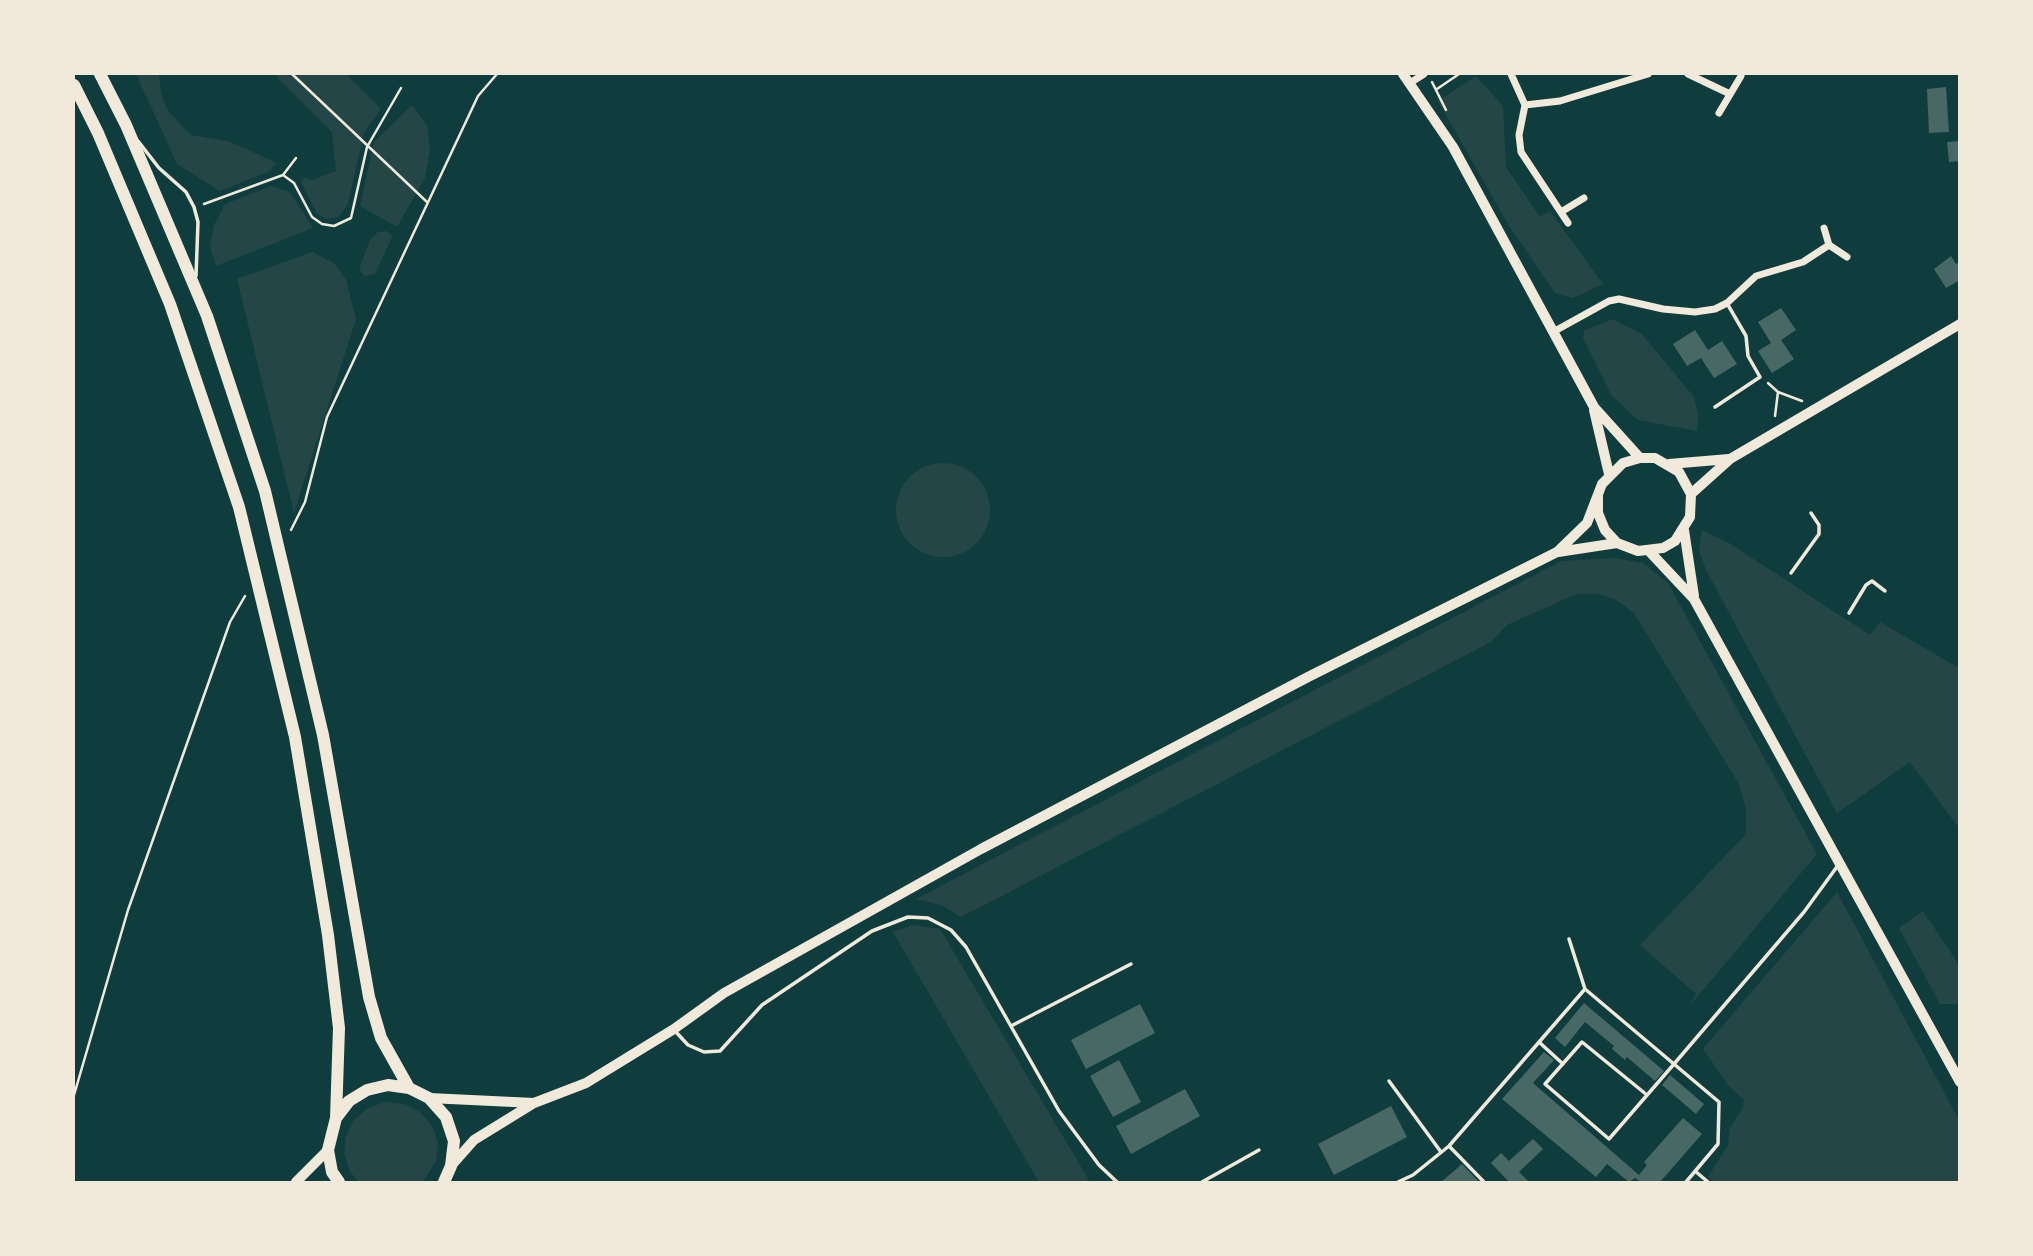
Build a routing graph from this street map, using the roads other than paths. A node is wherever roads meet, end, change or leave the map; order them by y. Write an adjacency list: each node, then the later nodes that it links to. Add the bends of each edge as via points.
1 (100, 74): 13 (highway)
2 (1403, 74): 8 (main road)
3 (1424, 74): 8 (street)
4 (1511, 74): 11 (street)
5 (1648, 74): 11 (street, via 1560,101)
6 (1688, 74): 10 (street)
7 (1741, 76): 10 (street)
8 (1410, 83): 23 (main road, via 1453,147)
9 (74, 85): 56 (highway, via 170,304 239,508 256,575 295,737 328,935 339,1028)
10 (1730, 94): 12 (street)
11 (1525, 105): 15 (street, via 1521,152)
12 (1719, 113)
13 (126, 125): 20 (highway); 20 (lane, via 194,207 198,222)
14 (1584, 198): 15 (street)
15 (1561, 212): 16 (street)
16 (1568, 223)
17 (1824, 228): 18 (street)
18 (1829, 246): 19 (street); 21 (street, via 1803,262 1756,276)
19 (1847, 257)
20 (195, 287): 52 (highway, via 265,491 323,735 369,997 381,1038)
21 (1727, 303): 23 (street, via 1695,312 1619,299); 25 (lane, via 1746,336 1748,356 1760,377)
22 (1959, 324): 27 (main road)
23 (1553, 332): 24 (main road)
24 (1594, 407): 26 (main road); 29 (main road)
25 (1715, 407)
26 (1640, 458): 28 (main road); 29 (main road)
27 (1730, 459): 28 (main road); 30 (main road)
28 (1669, 464): 30 (main road, via 1679,472)
29 (1609, 474): 31 (main road)
30 (1690, 494): 33 (main road)
31 (1598, 496): 34 (main road, via 1602,522); 36 (main road, via 1587,523)
32 (1811, 513): 37 (lane, via 1819,534)
33 (1685, 530): 35 (main road, via 1675,541); 39 (main road)
34 (1617, 543): 35 (main road); 36 (main road)
35 (1649, 551): 39 (main road)
36 (1557, 552): 46 (main road, via 981,849 724,993)
37 (1791, 573)
38 (1885, 591): 40 (lane, via 1872,581)
39 (1694, 598): 41 (main road)
40 (1849, 612)
41 (1840, 863): 49 (lane); 51 (main road)
42 (1569, 939): 44 (lane)
43 (1132, 964): 45 (lane)
44 (1585, 989): 47 (lane); 49 (lane)
45 (1011, 1026): 46 (lane, via 966,947 951,930 928,918 908,917 872,930 762,1005 719,1051 704,1052 688,1045); 66 (lane, via 1059,1111)
46 (674, 1029): 55 (main road, via 586,1083)
47 (1539, 1042): 48 (lane); 57 (lane)
48 (1563, 1064): 53 (lane, via 1582,1042); 53 (lane, via 1545,1084 1609,1139)
49 (1674, 1064): 53 (lane); 62 (lane, via 1719,1102 1718,1144)
50 (1389, 1081): 60 (lane)
51 (1959, 1082)
52 (409, 1088): 54 (highway); 56 (highway, via 388,1085 367,1090 349,1101)
53 (1647, 1095)
54 (429, 1098): 55 (main road); 61 (highway, via 446,1117 454,1141)
55 (534, 1103): 61 (main road, via 474,1140)
56 (335, 1118): 58 (highway)
57 (1449, 1146): 60 (lane); 69 (lane)
58 (328, 1150): 63 (main road); 64 (highway)
59 (1259, 1150): 67 (lane)
60 (1441, 1152): 68 (lane)
61 (451, 1166): 65 (highway)
62 (1695, 1171): 70 (lane); 71 (lane)
63 (296, 1182)
64 (339, 1182)
65 (444, 1182)
66 (1117, 1182)
67 (1202, 1182)
68 (1398, 1182)
69 (1484, 1182)
70 (1686, 1182)
71 (1708, 1182)

